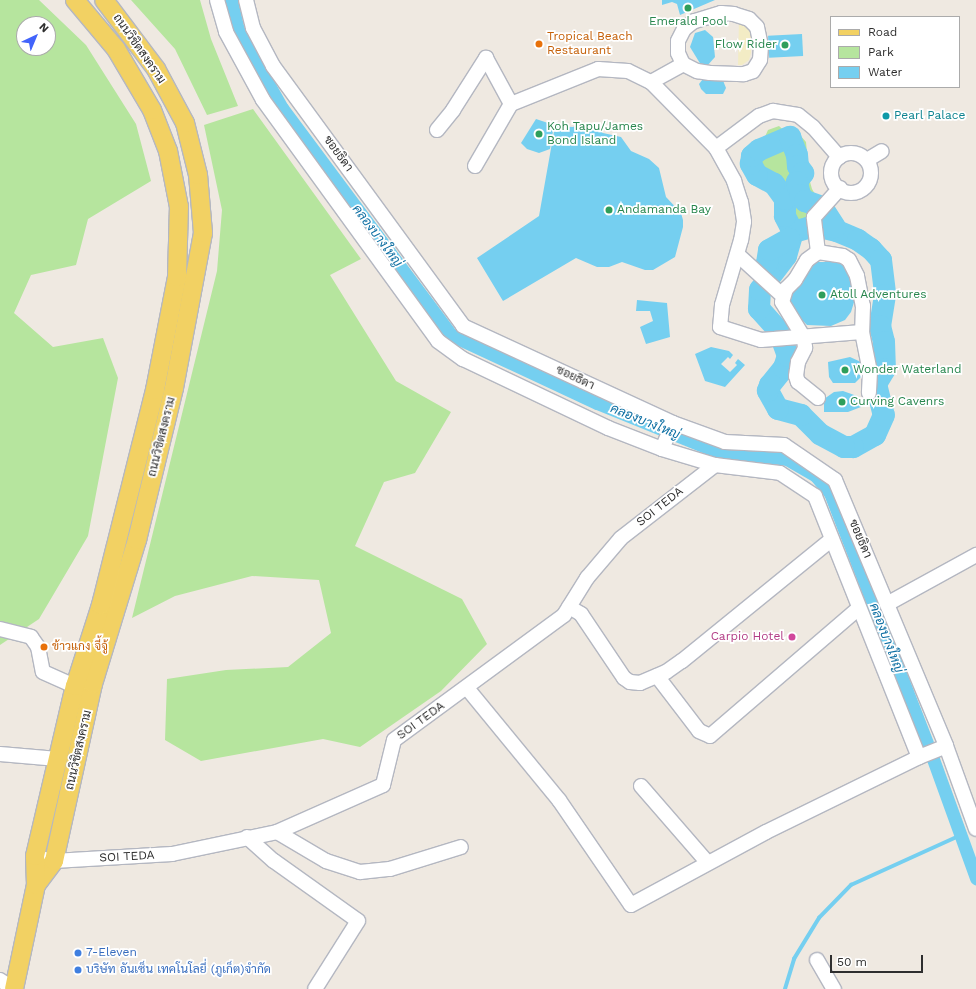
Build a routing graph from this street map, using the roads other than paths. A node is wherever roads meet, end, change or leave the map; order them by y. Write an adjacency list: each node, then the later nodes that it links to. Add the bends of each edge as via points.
1 (75, 0): 32 (main road, ถนนวิชิตสงคราม, via 116,49 152,110 168,151 179,207 177,277 155,390 101,605)
2 (104, 0): 44 (main road, ถนนวิชิตสงคราม, via 156,69 185,123 198,175 203,233 174,388 137,540 93,684)
3 (217, 0): 23 (street, via 226,32 263,100 438,341 463,359 608,428)
4 (246, 0): 22 (street, ซอยธิดา, via 253,28 273,66 464,326)
5 (683, 64): 5 (street, via 697,71 710,73 753,72 760,60 761,46 757,27 749,19 734,14 721,13 694,21 684,28 678,42 678,53); 6 (street)
6 (651, 82): 7 (street, via 628,71 598,69); 9 (street)
7 (511, 104): 8 (street, via 486,58 453,110); 13 (street)
8 (436, 130)
9 (716, 148): 11 (street, via 759,116 773,110 798,115 813,127); 16 (street, via 734,181 741,202 744,222)
10 (882, 151): 12 (street)
11 (839, 157): 12 (street, via 856,153); 14 (street, via 834,163 832,176)
12 (867, 160): 14 (street, via 871,172 868,184 856,192)
13 (475, 166)
14 (838, 190): 15 (street, via 814,217)
15 (817, 249): 17 (street, via 795,280); 18 (street, via 843,256 853,266 861,287)
16 (741, 258): 17 (street); 19 (street, via 722,306 720,326 761,340)
17 (779, 292): 19 (street)
18 (862, 332): 19 (street); 20 (street, via 870,372)
19 (801, 338): 21 (street, via 805,348 798,362 796,376 798,382)
20 (869, 393)
21 (818, 398)
22 (673, 423): 23 (street); 27 (street, ซอยธิดา, via 725,442 784,445 835,480)
23 (662, 449): 24 (street)
24 (714, 465): 25 (street, via 780,474 815,496); 28 (street, SOI TEDA, via 621,538 587,578)
25 (832, 539): 29 (street); 31 (street, via 690,655)
26 (976, 555): 27 (street)
27 (887, 604): 34 (street, ซอยธิดา)
28 (569, 607): 31 (street, via 581,614 627,680 640,683); 33 (street, SOI TEDA, via 564,615)
29 (860, 608): 31 (street, via 710,736 700,731); 36 (street)
30 (0, 629): 32 (street, via 31,637 38,647 42,672)
31 (657, 676)
32 (75, 686): 37 (main road, ถนนวิชิตสงคราม)
33 (467, 688): 40 (street, SOI TEDA, via 394,740 383,785); 45 (street, via 559,800 631,905)
34 (946, 746): 36 (street); 39 (street, ซอยธิดา)
35 (0, 754): 37 (street)
36 (919, 757): 45 (street)
37 (58, 759): 43 (main road, ถนนวิชิตสงคราม)
38 (641, 786): 45 (street)
39 (976, 829)
40 (277, 832): 41 (street, SOI TEDA); 42 (street, via 326,861 360,872 390,869)
41 (247, 837): 44 (street, SOI TEDA, via 172,854); 50 (street, via 274,861 358,921)
42 (461, 847)
43 (35, 856): 44 (street, SOI TEDA); 46 (main road, ถนนวิชิตสงคราม)
44 (54, 861): 46 (main road, ถนนวิชิตสงคราม)
45 (708, 863)
46 (36, 885): 49 (main road, ถนนวิชิตสงคราม)
47 (817, 960): 51 (street)
48 (0, 980): 49 (street)
49 (14, 989)
50 (315, 989)
51 (834, 989)

